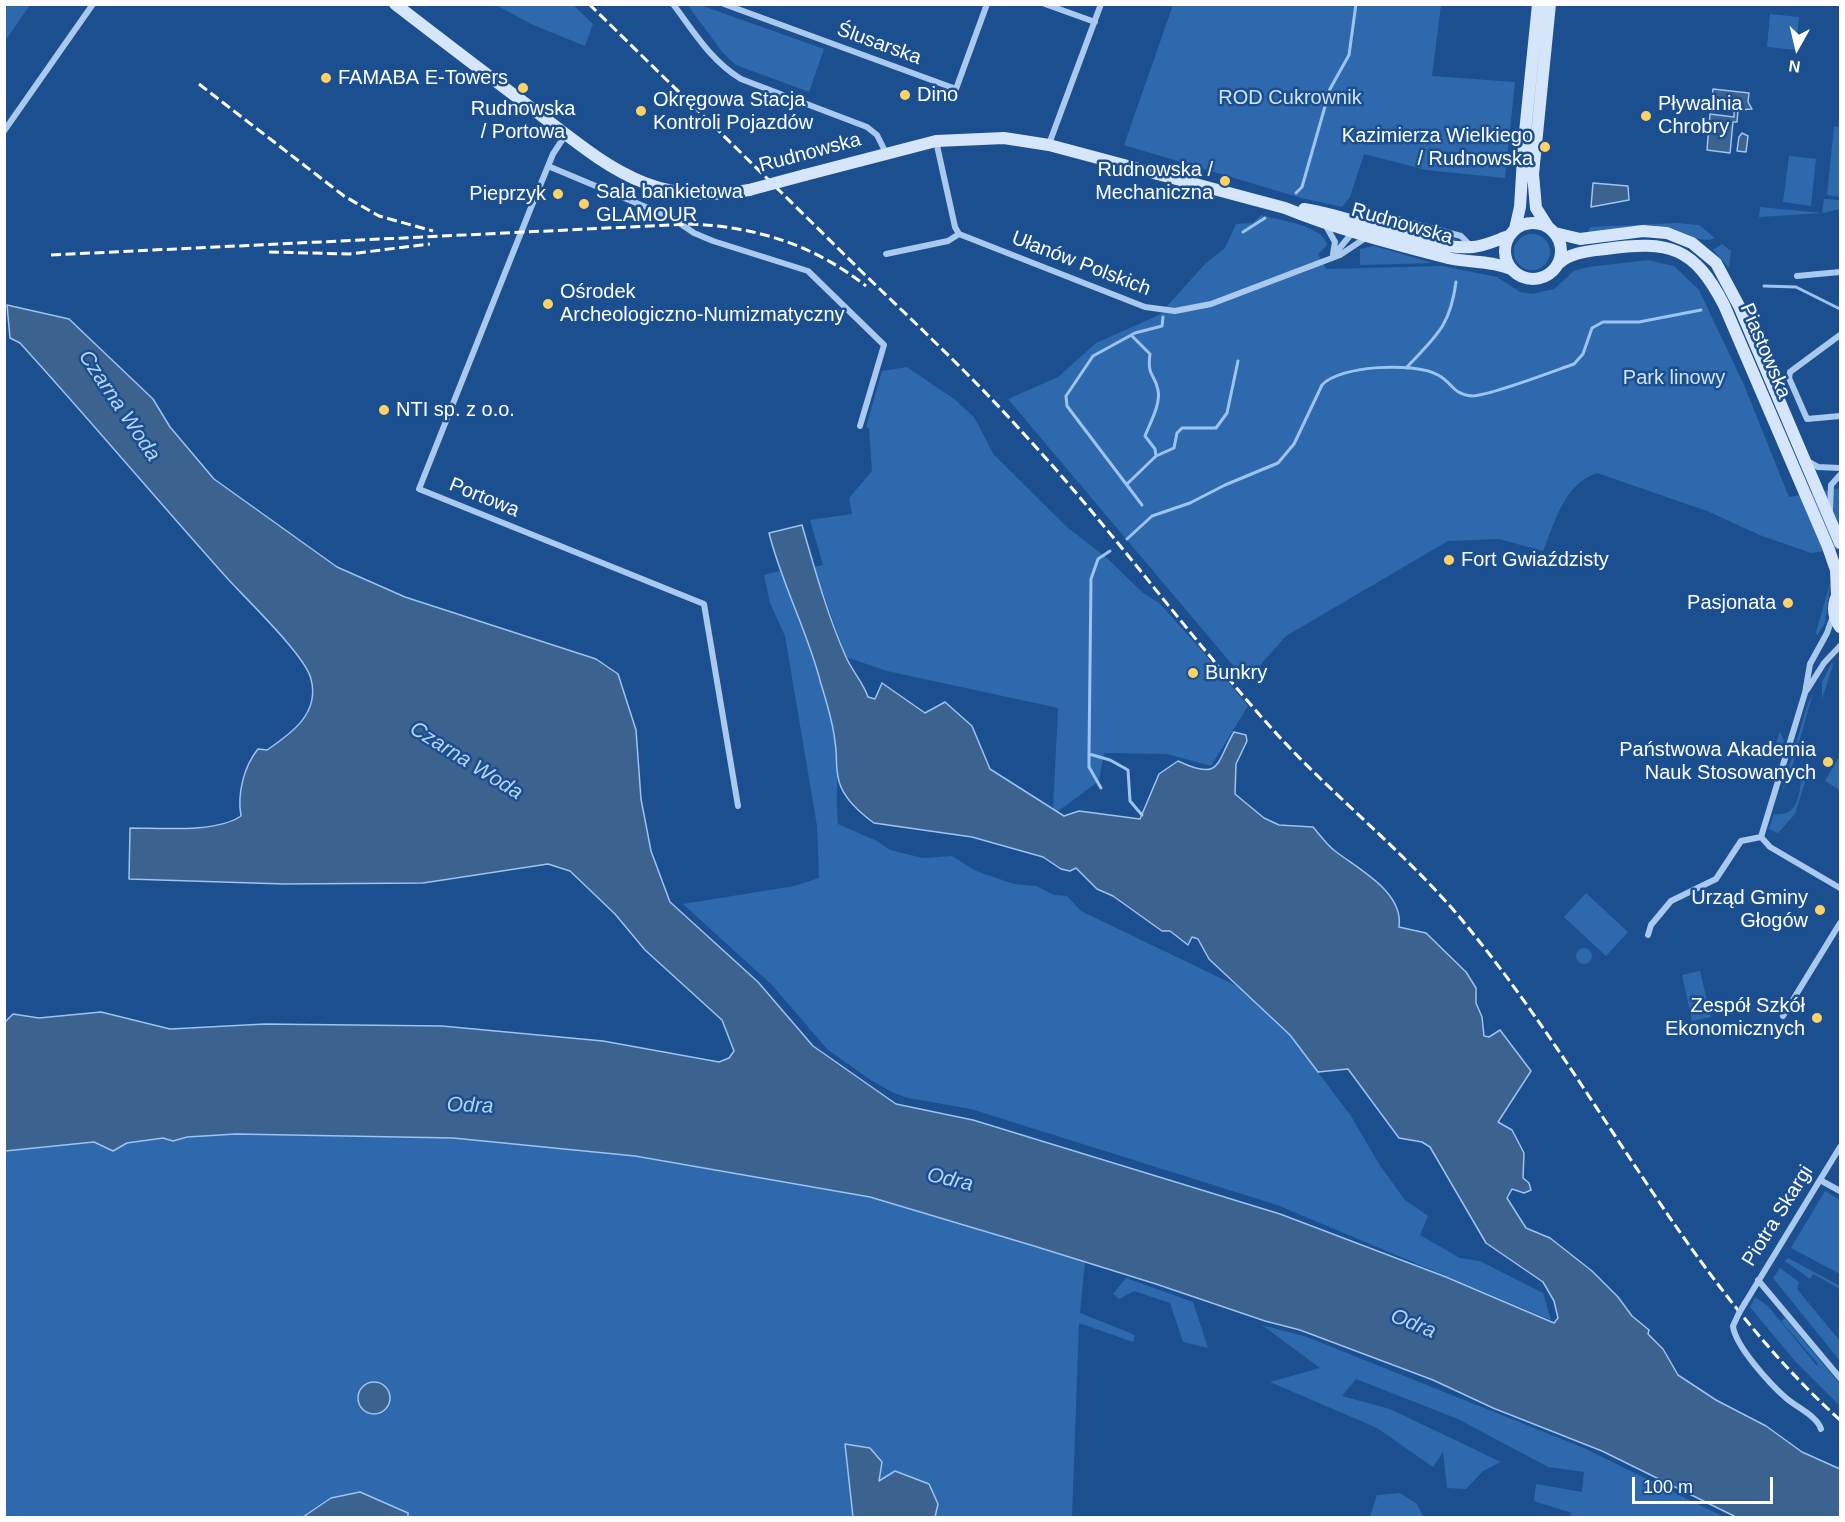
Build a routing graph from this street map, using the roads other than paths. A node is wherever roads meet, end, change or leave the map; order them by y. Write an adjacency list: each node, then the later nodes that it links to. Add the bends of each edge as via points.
1 (93, 4): 11 (street)
2 (395, 4): 12 (main road, Rudnowska)
3 (674, 4): 15 (street, via 716,61 728,71 741,80 867,128 877,135)
4 (724, 4): 5 (street, Ślusarska, via 956,89)
5 (987, 4)
6 (1045, 4): 10 (street)
7 (1101, 4): 10 (street)
8 (1538, 4): 21 (main road, via 1520,207)
9 (1550, 4): 20 (main road, via 1533,174 1536,208)
10 (1095, 21): 14 (street)
11 (4, 131)
12 (566, 134): 15 (main road, Rudnowska, bridge, via 626,175 664,189 707,194 749,190); 16 (street, Portowa)
13 (936, 141): 14 (main road, Rudnowska, via 1004,138); 15 (main road, Rudnowska); 22 (street)
14 (1048, 145): 17 (main road, Rudnowska)
15 (886, 153)
16 (548, 166): 32 (street, via 672,218 694,233 796,265 818,278 884,345); 43 (street, Portowa, via 419,489 704,604)
17 (1285, 208): 18 (main road, Rudnowska); 19 (main road, Rudnowska, via 1324,213)
18 (1317, 220): 19 (main road, Rudnowska); 25 (street, via 1334,237 1335,248)
19 (1358, 227): 21 (main road, Rudnowska, via 1453,247 1472,247); 23 (main road, Rudnowska); 25 (street, Ułanów Polskich)
20 (1552, 230): 21 (main road, via 1532,223); 26 (main road, via 1561,248); 33 (main road, Piastowska, via 1580,239 1655,232 1686,240 1705,253 1726,279)
21 (1512, 232): 27 (main road, via 1504,255)
22 (959, 234): 24 (street, via 948,241); 25 (street, Ułanów Polskich, via 1131,304 1175,311 1211,304)
23 (1374, 236): 25 (street, Ułanów Polskich); 27 (main road, Rudnowska, via 1449,258)
24 (886, 254)
25 (1329, 260)
26 (1558, 264): 27 (main road, via 1548,275 1533,279 1519,276); 38 (main road, Piastowska, via 1576,254 1643,245 1676,251 1706,273 1729,315 1831,555)
27 (1511, 269)
28 (1840, 272): 29 (street)
29 (1797, 276)
30 (1840, 335): 31 (street, via 1790,372 1790,384 1808,419)
31 (1840, 416)
32 (861, 426)
33 (1802, 458): 34 (street, via 1818,467); 36 (main road, Piastowska)
34 (1840, 468)
35 (1840, 475): 36 (street, via 1829,492)
36 (1832, 525): 37 (main road, Piastowska)
37 (1840, 543)
38 (1839, 593): 39 (main road, Piastowska)
39 (1834, 612): 40 (main road); 42 (street, via 1810,664)
40 (1840, 627)
41 (1840, 646): 42 (street)
42 (1805, 693): 44 (street)
43 (738, 806)
44 (1761, 837): 45 (street, via 1770,847); 47 (street, via 1739,843 1713,882 1671,901 1651,925)
45 (1840, 888)
46 (1840, 923): 48 (street)
47 (1648, 935)
48 (1784, 1016)
49 (1840, 1147): 50 (street, Piotra Skargi)
50 (1820, 1180): 51 (street); 52 (street, Piotra Skargi)
51 (1840, 1191)
52 (1758, 1280): 53 (street); 54 (street, Piotra Skargi, bridge, via 1732,1326 1739,1342 1775,1388)
53 (1840, 1378)
54 (1821, 1429)

